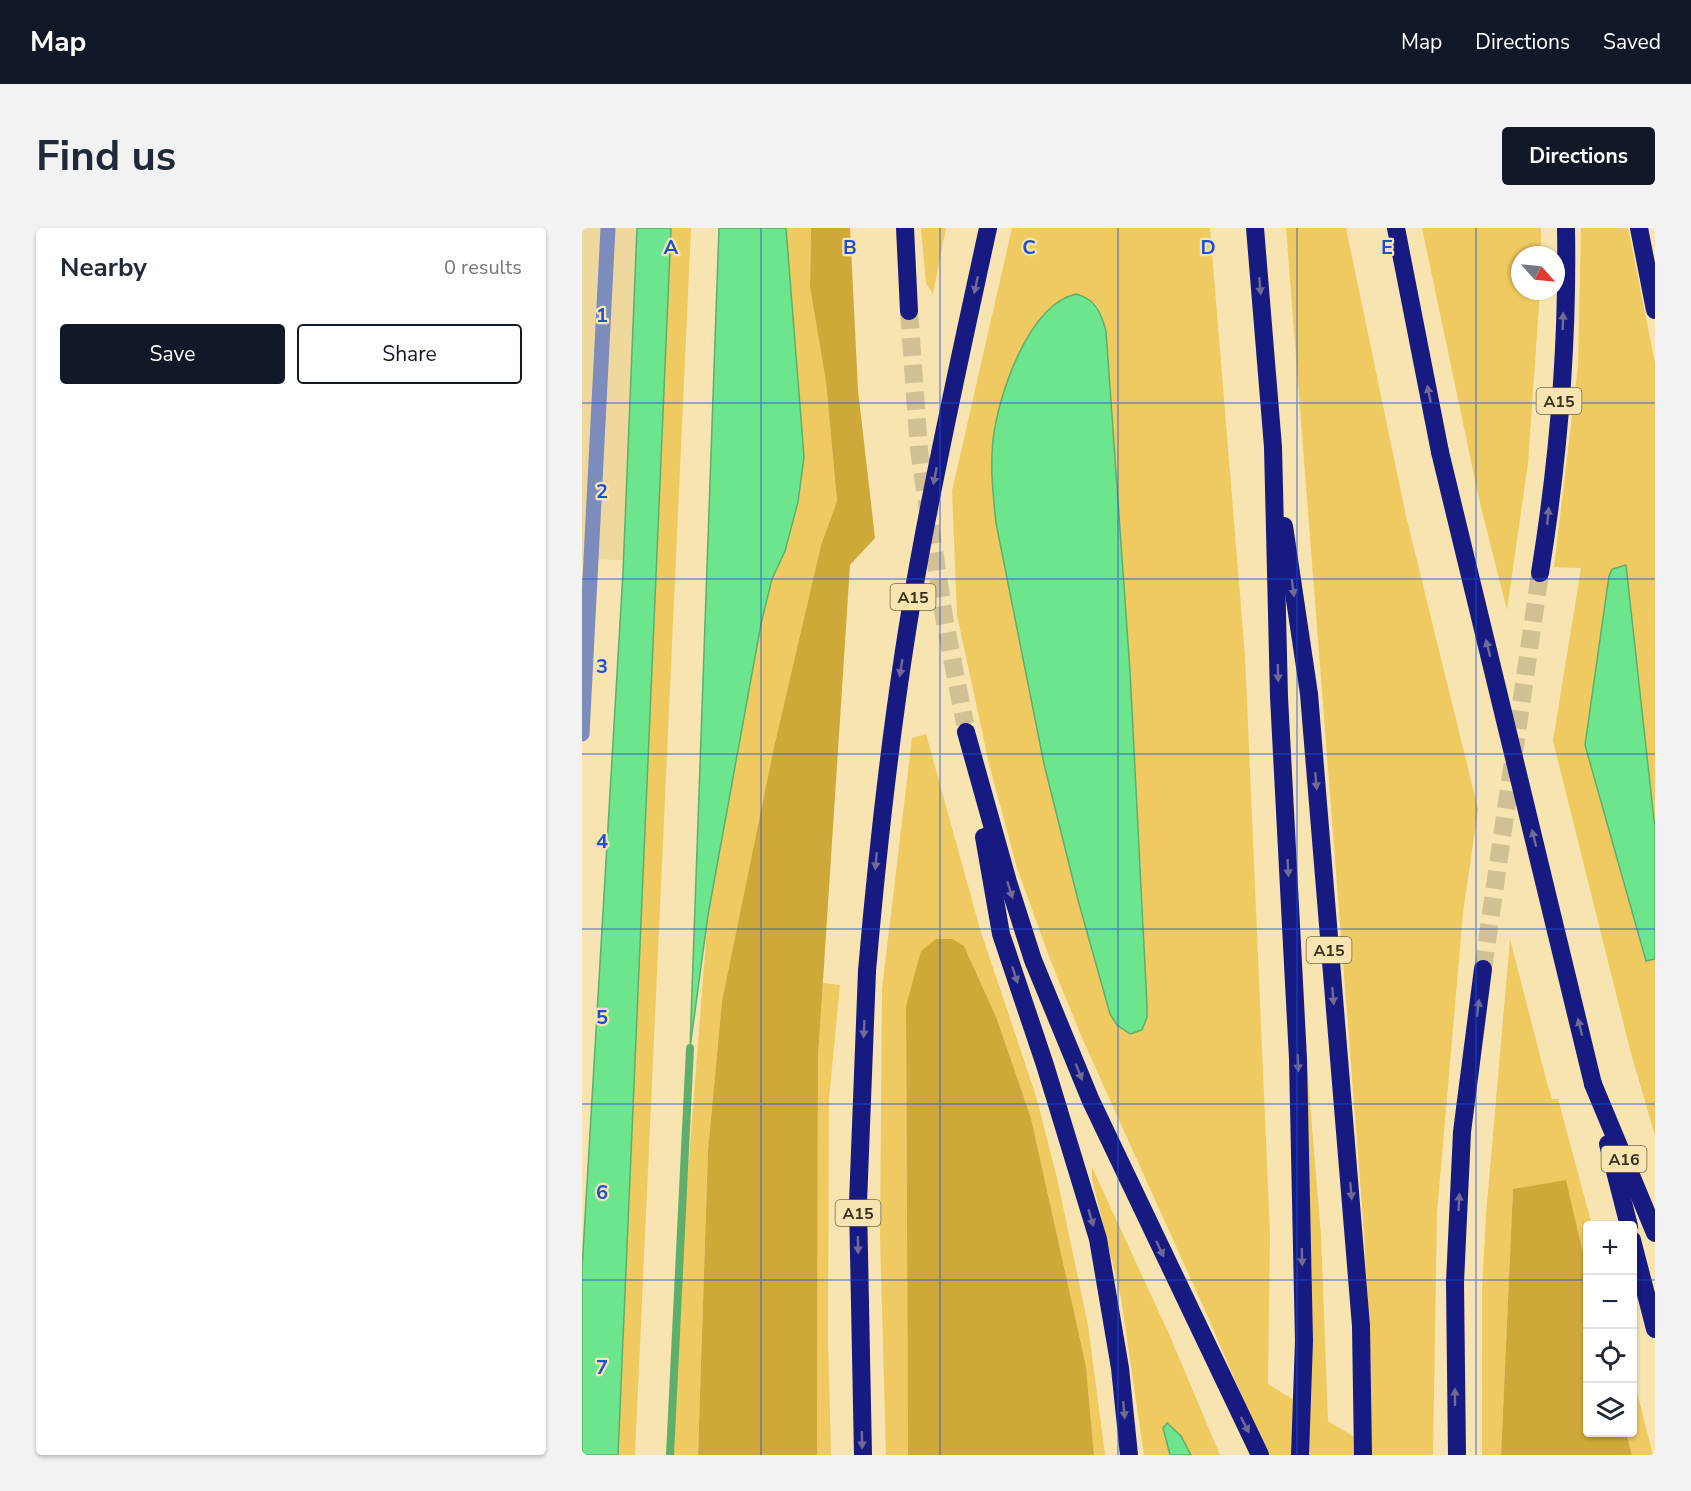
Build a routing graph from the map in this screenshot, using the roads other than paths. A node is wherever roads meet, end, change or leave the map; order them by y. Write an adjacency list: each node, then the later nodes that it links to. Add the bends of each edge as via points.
1 (608, 228): 11 (street)
2 (905, 228): 9 (highway)
3 (988, 228): 20 (highway, A15, one-way to 20, bridge, via 938,461 904,647 879,834 867,970 858,1203)
4 (1255, 228): 10 (highway, A15, one-way to 10)
5 (1396, 228): 15 (highway, one-way to 5, bridge, via 1440,452)
6 (1566, 228): 12 (highway, A15, one-way to 6, via 1561,377)
7 (1639, 228): 8 (highway)
8 (1655, 310)
9 (909, 311)
10 (1273, 447): 23 (highway, A15, one-way to 23, via 1279,697 1298,1059 1304,1341); 24 (highway, A15, one-way to 24, via 1309,694 1361,1326)
11 (589, 513): 13 (street)
12 (1540, 573)
13 (582, 734)
14 (1483, 969): 25 (highway, one-way to 14, via 1455,1282 1462,1132)
15 (1593, 1084): 16 (highway); 17 (highway, A16)
16 (1628, 1221)
17 (1655, 1233)
18 (1637, 1259): 19 (highway)
19 (1655, 1329)
20 (863, 1455)
21 (1129, 1455): 22 (highway, via 1120,1368 1098,1239 1001,934 965,728 1008,882 1042,982 1096,1112)
22 (1260, 1455)
23 (1300, 1455)
24 (1363, 1455)
25 (1457, 1455)

